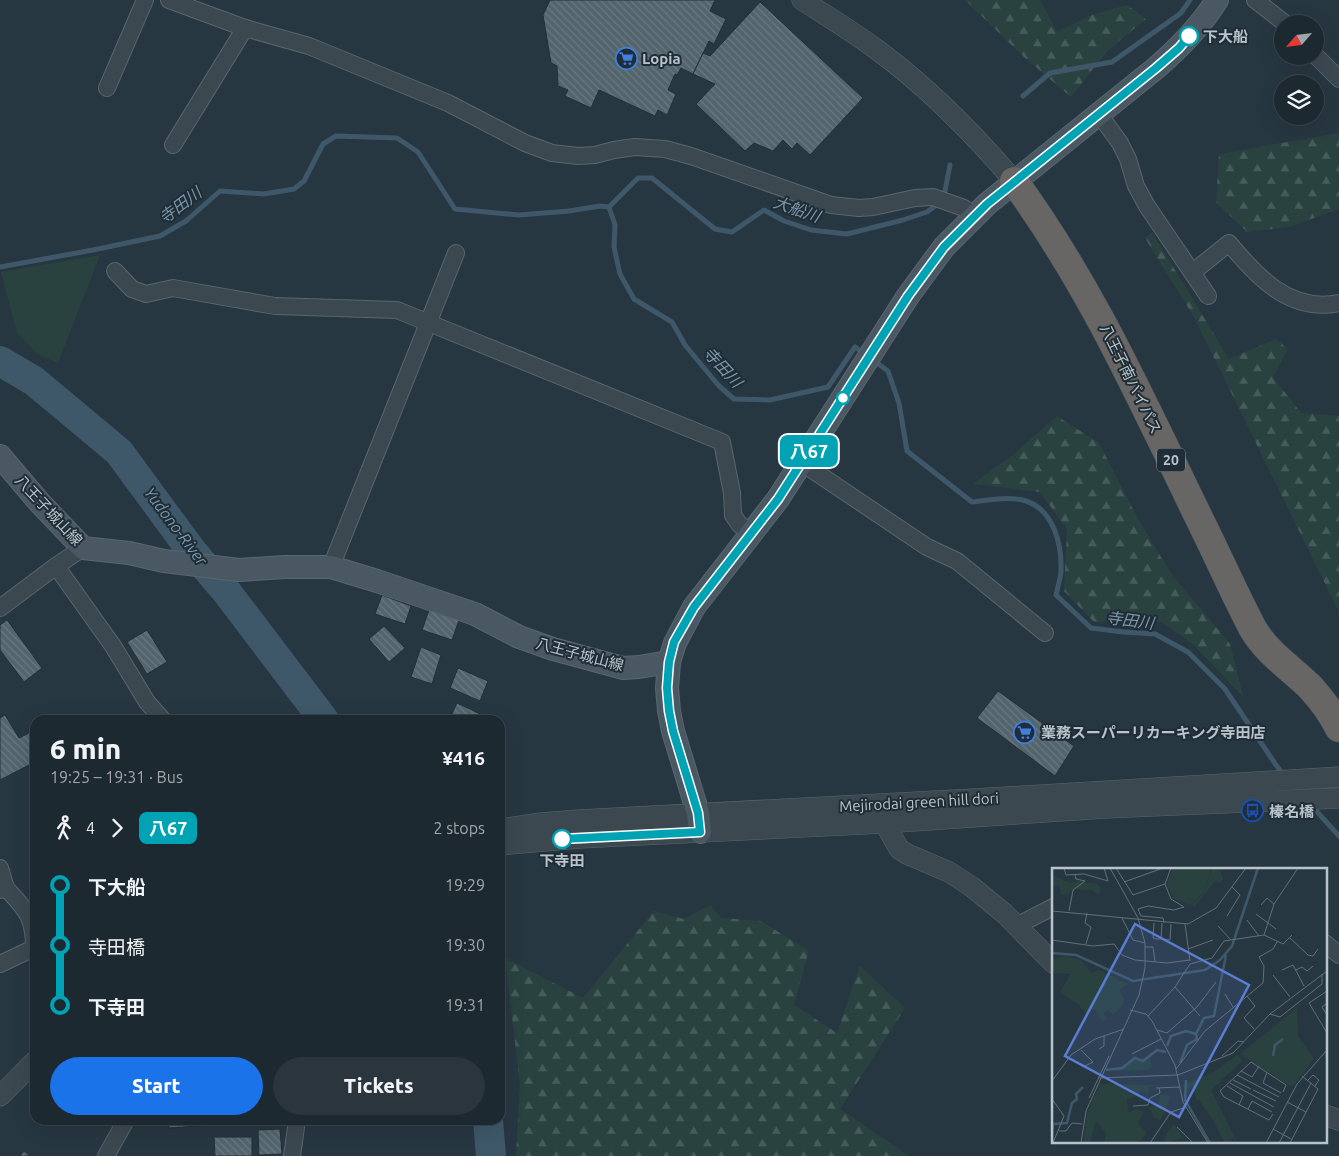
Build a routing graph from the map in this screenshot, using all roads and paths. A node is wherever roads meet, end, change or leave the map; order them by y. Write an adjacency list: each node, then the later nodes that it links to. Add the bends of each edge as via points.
1 (145, 0): 10 (street)
2 (169, 0): 7 (street)
3 (802, 0): 13 (street, via 911,77)
4 (1218, 0): 11 (main road, via 1179,48)
5 (1256, 0): 6 (street)
6 (1275, 15)
7 (245, 28): 12 (street); 14 (street, via 309,46 448,103 525,143 552,153 578,156 636,147 664,149 831,205 859,208 914,198 939,199)
8 (1324, 65): 9 (street)
9 (1339, 79)
10 (107, 88)
11 (1099, 114): 13 (main road); 17 (street, via 1120,142 1147,206)
12 (174, 144)
13 (1014, 181): 14 (main road); 31 (highway, 八王子南バイパス / 20, via 1068,260 1107,329 1256,633 1277,659 1319,697)
14 (974, 215): 22 (main road, via 926,270)
15 (456, 253): 20 (street)
16 (115, 271): 20 (street, via 132,289 146,294 174,288 275,306 397,310)
17 (1193, 272): 18 (street); 19 (street, via 1229,243 1250,268 1277,291 1307,303 1325,306)
18 (1208, 296)
19 (1339, 303)
20 (428, 323): 23 (street, via 722,442 733,515); 26 (street)
21 (0, 456): 24 (main road, 八王子城山線)
22 (802, 462): 23 (main road); 28 (street, via 927,547 957,561)
23 (751, 534): 29 (main road, via 694,607 674,642)
24 (83, 548): 25 (street); 26 (main road, 八王子城山線, via 239,570)
25 (56, 566): 27 (street); 30 (street, via 113,646 146,702)
26 (331, 567): 29 (main road, 八王子城山線, via 475,614 519,637 553,649 622,668)
27 (0, 608)
28 (1045, 633)
29 (669, 662): 35 (main road, via 670,719)
30 (158, 715)
31 (1339, 728)
32 (1339, 777): 34 (street, Mejirodai green hill dori)
33 (1329, 798): 36 (street, Mejirodai green hill dori, via 1106,808)
34 (874, 804): 35 (street, Mejirodai green hill dori); 36 (street)
35 (699, 823): 36 (street, Mejirodai green hill dori); 37 (street, Mejirodai green hill dori, via 541,823); 38 (street, Mejirodai green hill dori)
36 (884, 823): 43 (street, via 903,852 961,879 990,900)
37 (505, 828)
38 (505, 845)
39 (0, 868): 40 (street)
40 (3, 889): 42 (street)
41 (1052, 908): 43 (street)
42 (30, 918)
43 (1016, 926): 47 (street)
44 (1326, 944): 46 (street)
45 (30, 950): 48 (street)
46 (1339, 955)
47 (1052, 962)
48 (0, 964)
49 (30, 1066): 50 (street)
50 (0, 1096)
51 (1326, 1116): 52 (street)
52 (1339, 1120)
53 (123, 1125): 55 (street)
54 (296, 1125): 56 (street)
55 (106, 1156)
56 (292, 1156)

